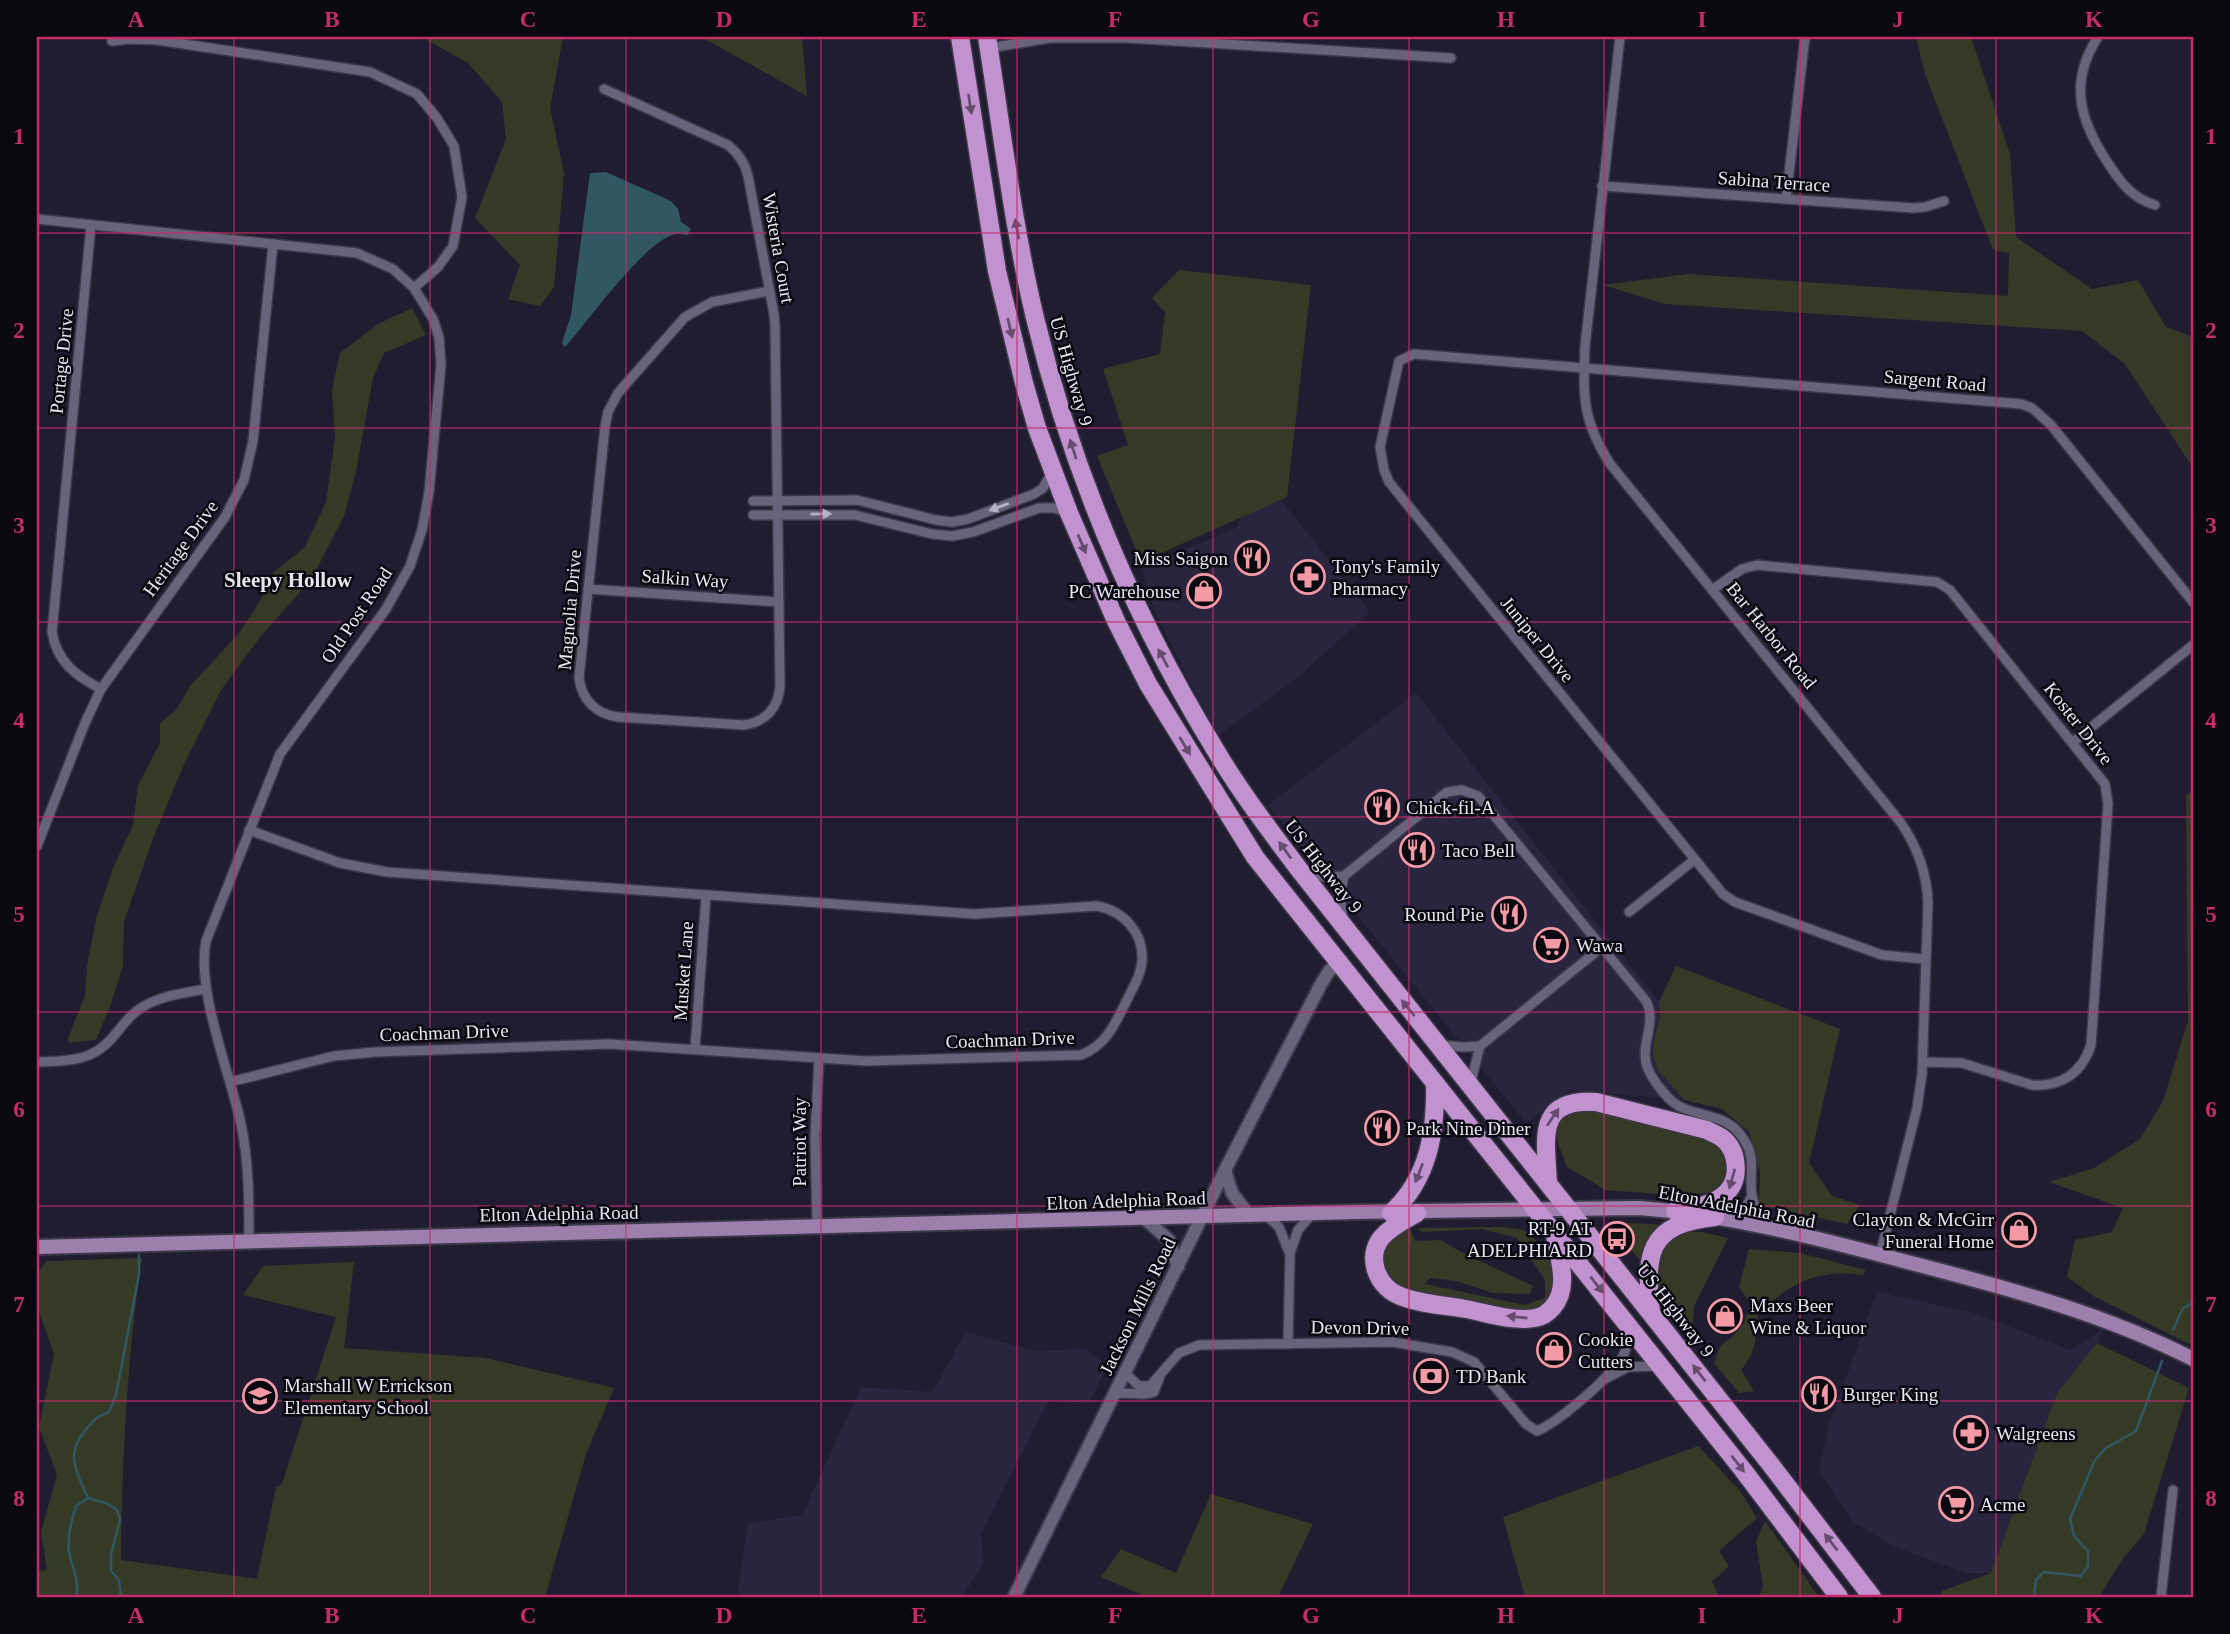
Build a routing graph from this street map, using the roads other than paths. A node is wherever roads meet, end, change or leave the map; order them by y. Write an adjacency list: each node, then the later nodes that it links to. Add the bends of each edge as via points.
1 (960, 37): 19 (highway, one-way to 19, via 997,271 1024,383)
2 (1620, 37): 9 (street, Bar Harbor Road)
3 (1805, 37): 10 (street)
4 (2098, 37): 12 (street, via 2081,80 2087,128 2125,188)
5 (112, 41): 16 (street, via 157,40 370,72 417,94 454,146 462,197 453,246)
6 (988, 42): 7 (street, via 1128,38); 35 (highway, US Highway 9, one-way to 6, via 1249,802 1200,723 1147,627 1093,504 1035,317)
7 (1451, 58)
8 (604, 89): 17 (street, Wisteria Court, via 721,141 739,155 748,176)
9 (1602, 186): 10 (street, Sabina Terrace); 18 (street, Bar Harbor Road)
10 (1786, 199): 11 (street, Sabina Terrace, via 1913,208)
11 (1944, 201)
12 (2155, 205)
13 (37, 219): 14 (street, Old Post Road)
14 (91, 225): 15 (street, Old Post Road); 30 (street, Portage Drive, via 52,632 66,665)
15 (273, 244): 16 (street, Old Post Road, via 358,253 393,269); 30 (street, Heritage Drive, via 253,441 244,480 225,517)
16 (414, 288): 32 (street, Old Post Road, via 433,319 442,354 429,492 416,548 386,609 280,754)
17 (769, 291): 20 (street, Wisteria Court, via 776,336); 25 (street, Magnolia Drive, via 712,302 691,312 614,399 605,426)
18 (1584, 368): 26 (street, Bar Harbor Road, via 1585,408 1601,450); 28 (street, Sargent Road, via 2032,408 2051,425); 34 (street, Juniper Drive, via 1406,356 1396,367 1380,455 1389,482)
19 (1052, 471): 20 (street, one-way to 20, via 1034,494 952,522 857,500); 22 (highway)
20 (778, 500): 21 (street); 24 (street, Magnolia Drive)
21 (753, 501)
22 (1069, 513): 24 (street, one-way to 22, via 855,514 953,537 1039,508); 42 (highway, one-way to 42, via 1116,621 1162,707 1251,851)
23 (753, 515): 24 (street)
24 (778, 515): 27 (street, Magnolia Drive)
25 (588, 589): 27 (street, Salkin Way); 27 (street, Magnolia Drive, via 580,684 593,707 618,717 738,725 763,719 780,692)
26 (1713, 590): 31 (street, Koster Drive, via 1742,569 1756,565 1937,582 1950,590); 41 (street, Bar Harbor Road, via 1908,834 1923,867 1927,891)
27 (779, 602)
28 (2193, 602)
29 (2193, 645): 31 (street)
30 (101, 689): 33 (street, Heritage Drive)
31 (2073, 742): 49 (street, Koster Drive, via 2105,784 2108,804 2088,1054 2070,1077 2043,1086 1962,1063)
32 (249, 830): 37 (street, Coachman Drive, via 340,863 387,872); 43 (street, Old Post Road, via 206,941)
33 (37, 846)
34 (1694, 860): 38 (street); 41 (street, Juniper Drive, via 1735,902 1882,955)
35 (1301, 872): 36 (street); 39 (highway, US Highway 9)
36 (1343, 876): 39 (street, via 1340,896); 40 (street, via 1443,794 1466,791 1478,796)
37 (705, 896): 46 (street, Musket Lane); 47 (street, Coachman Drive, via 974,914 1097,906 1123,917 1139,940 1140,969 1114,1027 1099,1046 1081,1055 895,1061)
38 (1629, 912)
39 (1345, 927): 44 (highway, US Highway 9, one-way to 39)
40 (1602, 947): 45 (street); 55 (street, via 1648,1005 1644,1055 1652,1077 1679,1107 1720,1118 1738,1132 1751,1157)
41 (1924, 959): 49 (street, Bar Harbor Road)
42 (1340, 962): 51 (highway); 53 (main road, Jackson Mills Road, via 1321,984)
43 (206, 989): 48 (street, via 145,1005 91,1055); 50 (street, Old Post Road)
44 (1438, 1045): 45 (street); 52 (highway, US Highway 9)
45 (1480, 1046): 52 (street)
46 (695, 1049): 47 (street, Coachman Drive); 50 (street, Coachman Drive, via 609,1044 375,1052 334,1056)
47 (819, 1058): 67 (street, Patriot Way)
48 (37, 1062)
49 (1923, 1062): 73 (street, Bar Harbor Road, via 1917,1108)
50 (230, 1082): 70 (street, Old Post Road, via 246,1153)
51 (1435, 1083): 57 (highway); 60 (highway, one-way to 60, via 1432,1139 1415,1185)
52 (1470, 1085): 54 (highway, US Highway 9)
53 (1225, 1170): 63 (main road, via 1234,1198); 64 (main road, Jackson Mills Road)
54 (1548, 1183): 56 (highway, US Highway 9); 58 (highway, one-way to 58, via 1546,1128 1553,1115 1577,1101 1596,1102 1707,1130 1723,1138 1733,1151 1736,1163 1728,1191 1699,1208)
55 (1752, 1196): 66 (street, via 1746,1207); 68 (street)
56 (1570, 1209): 57 (main road, Elton Adelphia Road); 58 (main road, Elton Adelphia Road); 75 (highway, US Highway 9)
57 (1535, 1210): 61 (main road, Elton Adelphia Road); 69 (highway)
58 (1675, 1211): 66 (main road, Elton Adelphia Road)
59 (1313, 1213): 60 (main road, Elton Adelphia Road); 62 (main road, Elton Adelphia Road); 72 (street, via 1298,1230)
60 (1391, 1213): 61 (main road, Elton Adelphia Road)
61 (1417, 1213): 69 (highway, one-way to 61, via 1563,1285 1557,1301 1537,1318 1513,1317 1408,1298 1384,1286 1376,1273 1378,1243 1390,1229)
62 (1266, 1214): 63 (main road, Elton Adelphia Road); 72 (street, via 1279,1227)
63 (1250, 1215): 64 (main road, Elton Adelphia Road)
64 (1202, 1217): 65 (main road, Elton Adelphia Road); 74 (main road, Jackson Mills Road)
65 (1144, 1219): 67 (main road, Elton Adelphia Road); 74 (main road, via 1169,1240)
66 (1722, 1219): 68 (main road, Elton Adelphia Road); 75 (highway, via 1676,1226 1656,1244 1648,1268)
67 (817, 1226): 70 (main road, Elton Adelphia Road)
68 (1769, 1229): 73 (main road, Elton Adelphia Road)
69 (1554, 1232): 76 (highway, one-way to 76)
70 (250, 1241): 71 (main road, Elton Adelphia Road)
71 (37, 1247)
72 (1290, 1253): 77 (street)
73 (1881, 1255): 78 (main road, Elton Adelphia Road, via 2036,1296 2129,1329)
74 (1178, 1267): 80 (main road, Jackson Mills Road)
75 (1651, 1312): 87 (highway, US Highway 9, one-way to 75)
76 (1629, 1327): 79 (highway); 82 (street, via 1623,1356)
77 (1288, 1344): 81 (street, Devon Drive, via 1199,1345 1179,1353); 82 (street, Devon Drive, via 1401,1342 1459,1354 1474,1362 1536,1431)
78 (2193, 1359)
79 (1660, 1366): 82 (street, via 1628,1367); 86 (highway, one-way to 86)
80 (1125, 1373): 81 (street, via 1139,1387 1150,1386); 83 (main road, Jackson Mills Road)
81 (1161, 1375): 83 (street, Devon Drive, via 1148,1395)
82 (1603, 1380)
83 (1114, 1394): 85 (main road, Jackson Mills Road)
84 (2174, 1490): 88 (street)
85 (1014, 1597)
86 (1839, 1597)
87 (1872, 1597)
88 (2161, 1597)

